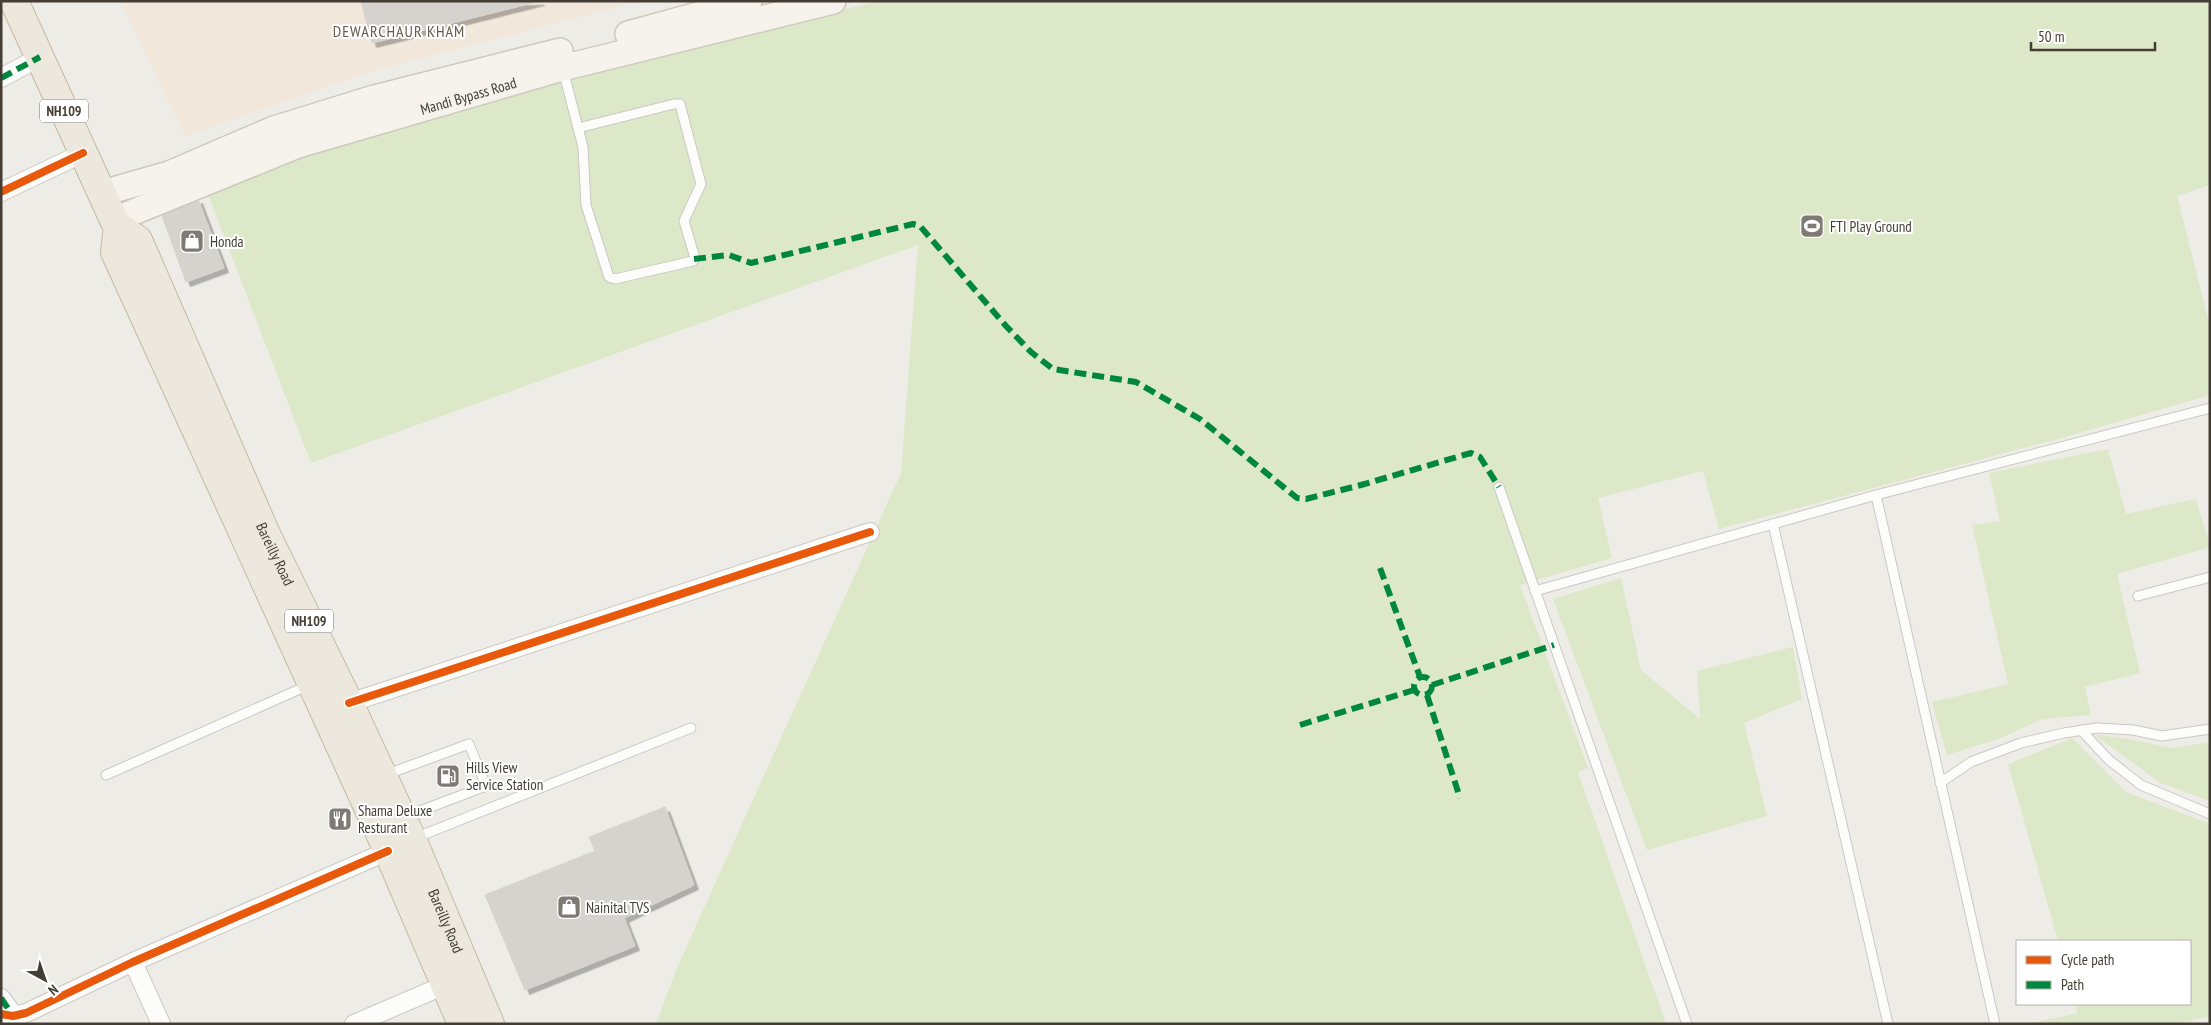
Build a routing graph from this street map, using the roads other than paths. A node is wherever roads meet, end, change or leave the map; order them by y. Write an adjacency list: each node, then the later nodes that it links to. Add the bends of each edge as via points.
1 (14, 1): 4 (highway, Bareilly Road / NH109)
2 (749, 1): 10 (main road, Mandi Bypass Road, via 374,98 274,128 169,174)
3 (834, 1): 5 (main road, Mandi Bypass Road)
4 (40, 57): 6 (street); 8 (highway, Bareilly Road / NH109)
5 (562, 68): 7 (lane); 11 (main road, Mandi Bypass Road, via 298,145)
6 (1, 78)
7 (578, 128): 7 (lane, via 680,104 701,184 684,221 695,258 693,261 615,279 609,277 586,205 583,147)
8 (83, 152): 9 (street); 10 (highway, Bareilly Road / NH109)
9 (1, 192)
10 (103, 193): 11 (highway, Bareilly Road / NH109)
11 (116, 223): 20 (highway, Bareilly Road / NH109, via 115,252); 21 (highway, Bareilly Road / NH109, via 138,240 266,534)
12 (2210, 408): 14 (lane)
13 (1498, 487): 18 (lane)
14 (1876, 495): 15 (lane); 27 (lane)
15 (1773, 524): 18 (lane); 40 (lane)
16 (870, 532): 21 (street)
17 (2210, 577): 19 (lane)
18 (1535, 591): 39 (lane)
19 (2138, 596)
20 (312, 684): 25 (lane); 30 (highway, Bareilly Road / NH109)
21 (349, 703): 26 (highway, Bareilly Road / NH109)
22 (691, 728): 29 (lane)
23 (2210, 729): 24 (lane, via 2162,736 2133,730)
24 (2081, 730): 27 (lane, via 2020,743 1971,762); 28 (lane, via 2109,760 2142,785)
25 (106, 775)
26 (383, 776): 29 (highway, Bareilly Road / NH109); 29 (lane, via 469,744 486,786)
27 (1940, 783): 41 (lane)
28 (2210, 814)
29 (407, 829): 30 (highway); 38 (highway, Bareilly Road / NH109)
30 (388, 851): 31 (street); 32 (highway, Bareilly Road / NH109)
31 (133, 962): 34 (street); 35 (street)
32 (445, 985): 36 (street); 37 (highway, Bareilly Road / NH109)
33 (1, 998): 34 (street)
34 (12, 1018)
35 (161, 1024)
36 (354, 1024)
37 (462, 1024)
38 (490, 1024)
39 (1687, 1024)
40 (1888, 1024)
41 (1995, 1024)

